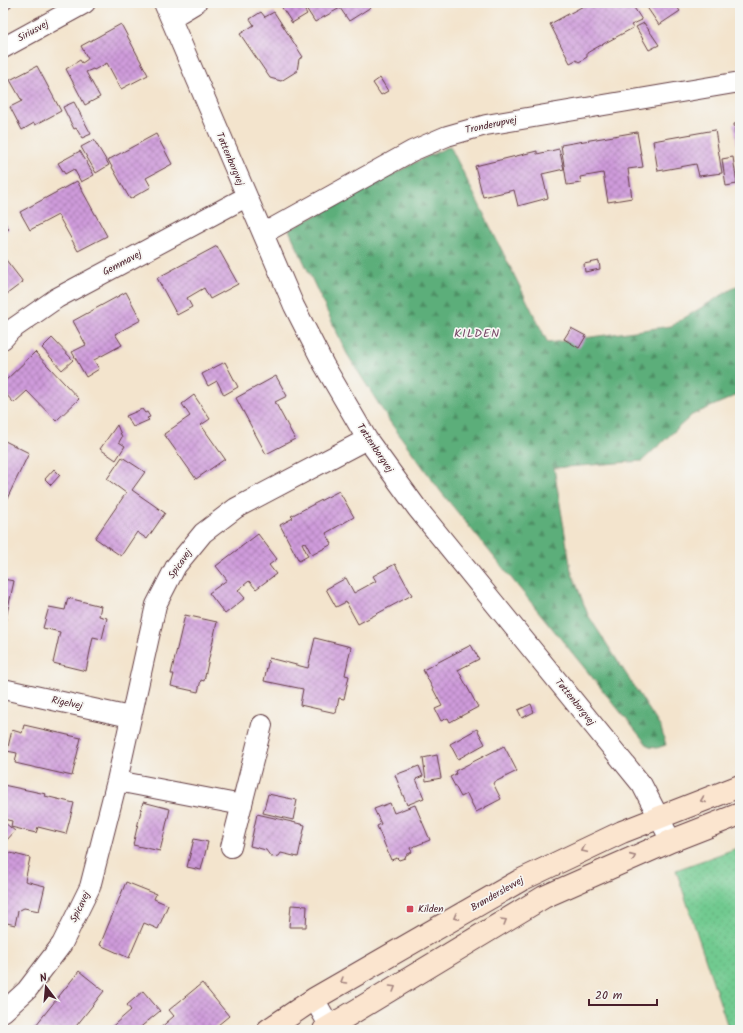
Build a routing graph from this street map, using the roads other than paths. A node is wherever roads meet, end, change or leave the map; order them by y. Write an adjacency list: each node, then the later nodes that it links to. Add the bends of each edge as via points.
1 (85, 3): 4 (street, Siriusvej)
2 (196, 3): 3 (street)
3 (168, 11): 6 (street, Tøttenborgvej)
4 (3, 48)
5 (740, 82): 7 (street, Tronderupvej, via 486,125 447,136 412,151)
6 (246, 197): 7 (street, Tøttenborgvej); 8 (street, Gemmavej, via 57,298 11,330)
7 (264, 233): 9 (street, Tøttenborgvej, via 294,306 324,365)
8 (3, 339)
9 (367, 439): 11 (street, Spicavej, via 236,508 204,533 176,566 156,604); 17 (street, Tøttenborgvej, via 422,514 642,784)
10 (3, 689): 11 (street, Rigelvej)
11 (130, 717): 13 (street, Spicavej)
12 (262, 725): 15 (street)
13 (117, 780): 15 (street); 21 (street, Spicavej, via 90,887 65,937 27,990)
14 (740, 786): 17 (main road, Brønderslevvej, one-way to 17)
15 (242, 805): 19 (street)
16 (740, 814): 18 (main road)
17 (660, 817): 18 (street, Tøttenborgvej); 20 (main road, Brønderslevvej, one-way to 20, via 622,832 521,880)
18 (671, 841): 22 (main road, one-way to 18, via 544,897)
19 (231, 847)
20 (314, 999): 22 (street); 23 (main road, Brønderslevvej)
21 (3, 1012)
22 (329, 1029)
23 (268, 1030)

